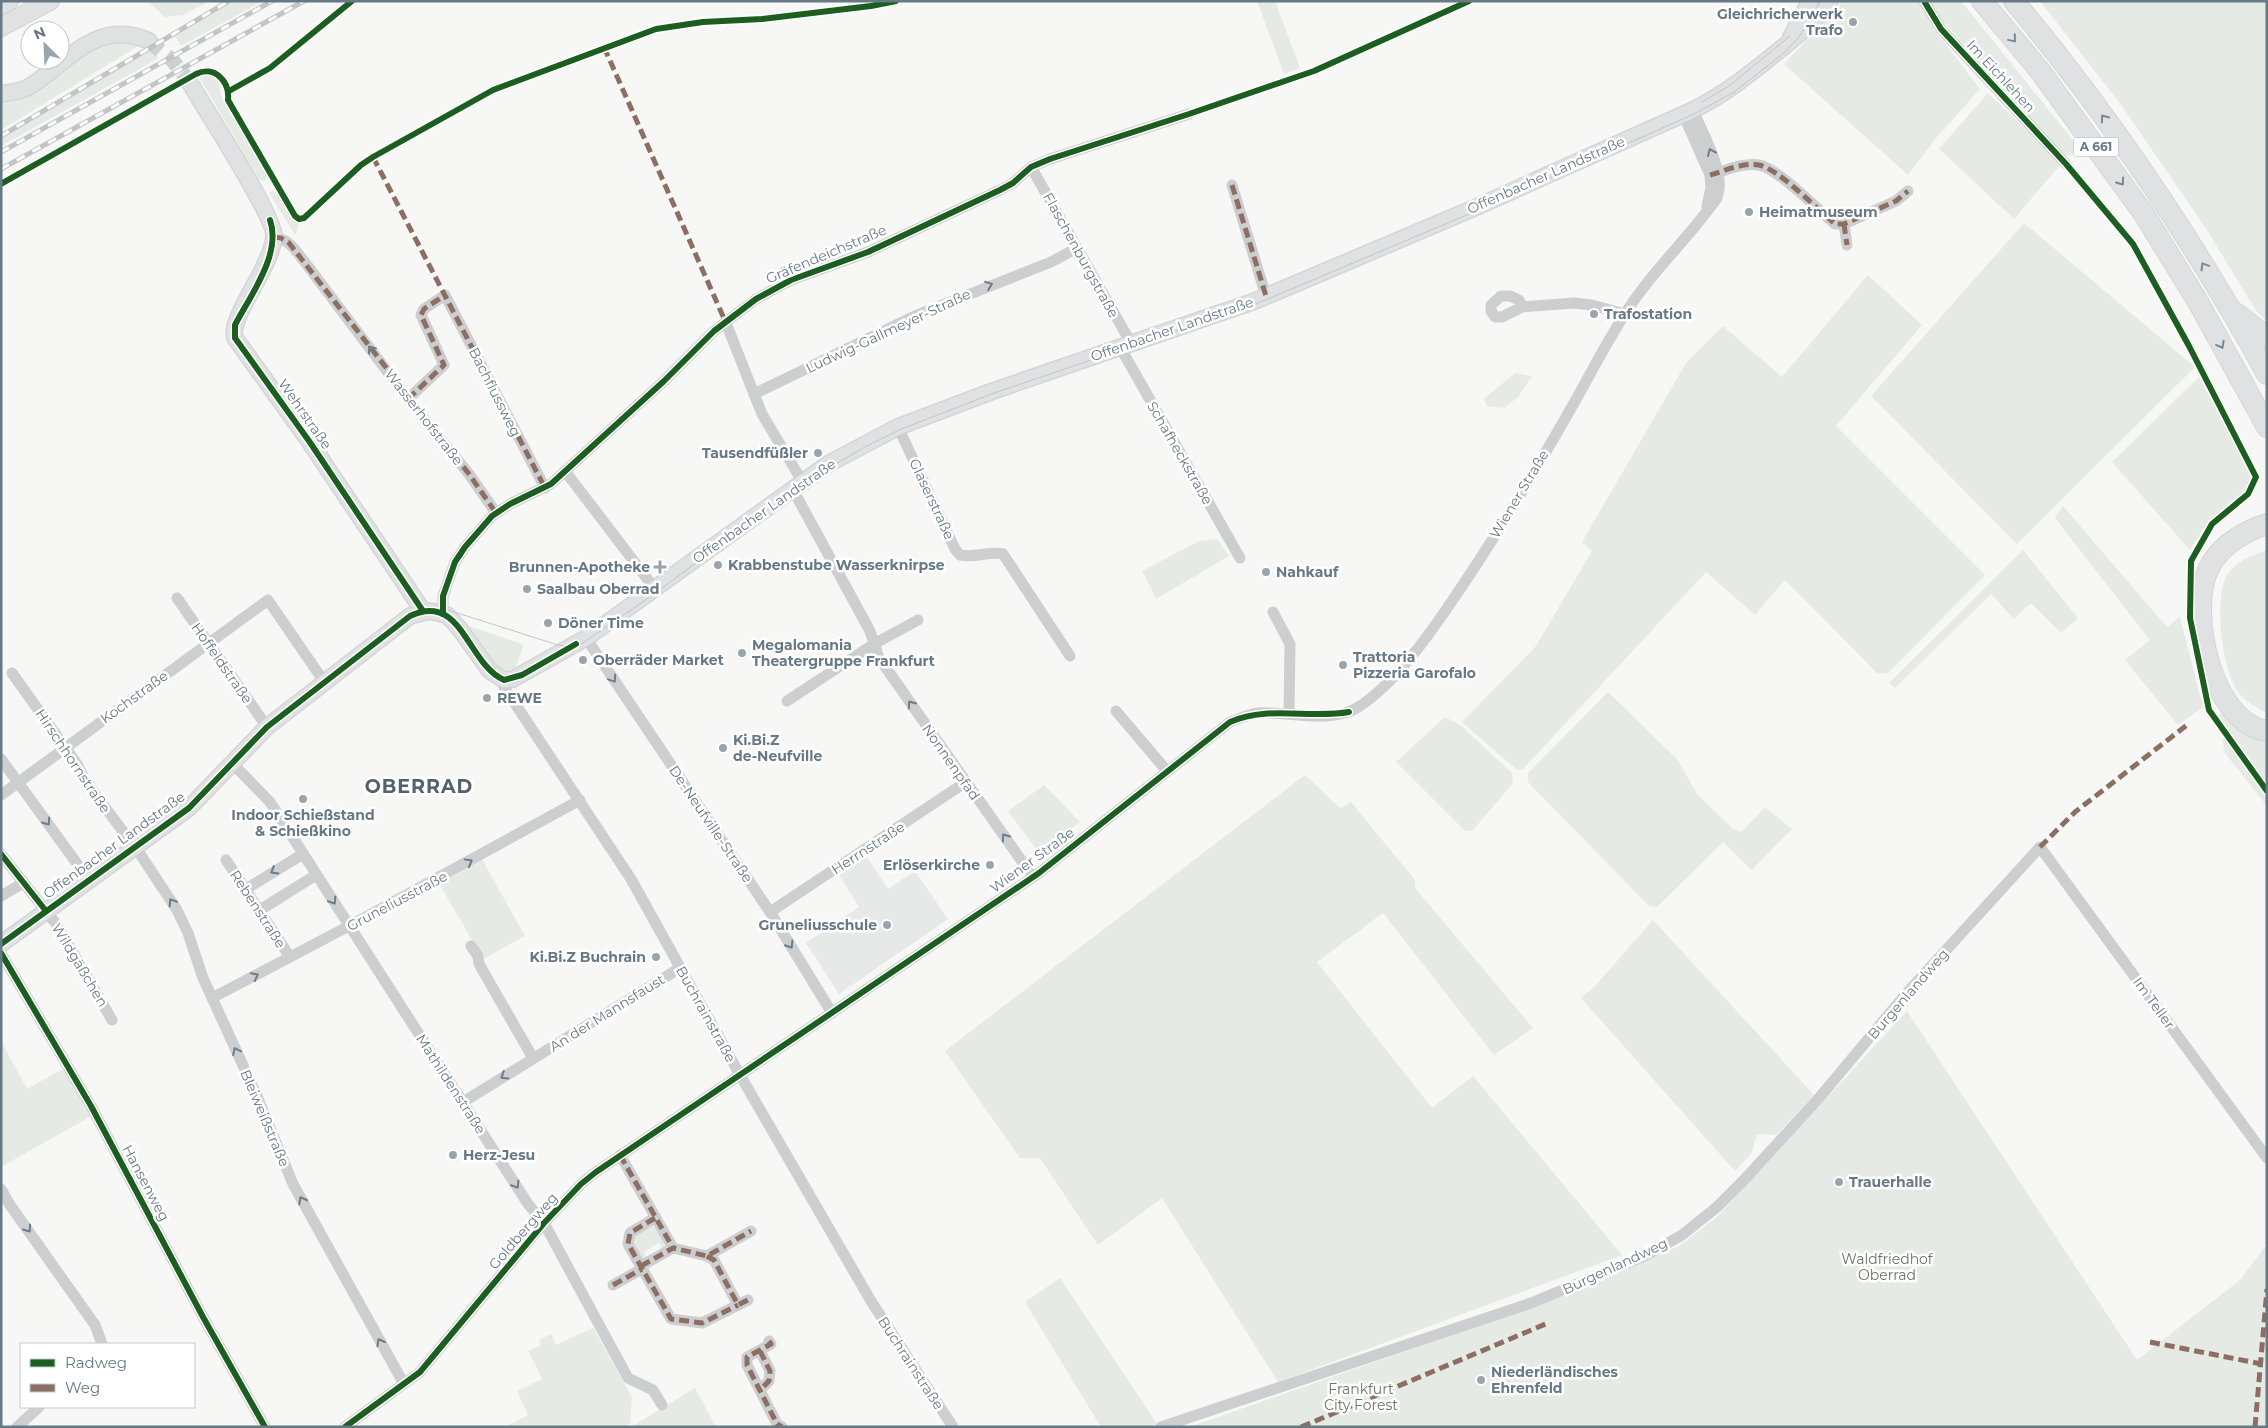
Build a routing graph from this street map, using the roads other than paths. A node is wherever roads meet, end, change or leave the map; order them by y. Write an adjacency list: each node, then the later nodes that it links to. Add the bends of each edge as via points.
1 (9, 1): 8 (main road)
2 (50, 1): 9 (main road)
3 (1810, 1): 11 (main road, Offenbacher Landstraße)
4 (1830, 1): 11 (main road, Offenbacher Landstraße, via 1807,27)
5 (1924, 1): 16 (street, Im Eichlehen, via 1941,29)
6 (1982, 1): 36 (highway, A 661, one-way to 36, via 2040,71 2144,214 2198,302)
7 (2014, 1): 27 (highway, A 661, one-way to 7, via 2194,249 2094,103)
8 (1, 5)
9 (1, 27)
10 (149, 41): 13 (main road, via 121,35 97,39 74,51 34,84)
11 (1786, 44): 14 (main road, Offenbacher Landstraße, via 1736,85)
12 (190, 83): 22 (main road, via 267,214)
13 (1, 94)
14 (1688, 112): 18 (street, Wiener Straße); 25 (main road, Offenbacher Landstraße, via 1472,209)
15 (1189, 114): 17 (street, Gräfendeichstraße)
16 (2066, 164)
17 (1031, 167): 24 (street, Flaschenburgstraße); 29 (street, Gräfendeichstraße, via 1013,183 868,252 772,289)
18 (1714, 174): 21 (street, via 1748,165 1768,168 1835,224); 28 (street, Wiener Straße, via 1705,212 1668,255)
19 (1232, 185): 25 (street)
20 (1908, 191): 21 (street, via 1896,201)
21 (1844, 224): 23 (street)
22 (274, 237): 34 (street, Wasserhofstraße, one-way to 22, via 294,248 287,241); 46 (main road, Wehrstraße, via 268,262 235,325 235,338 310,441)
23 (1847, 245)
24 (1077, 248): 31 (street, Flaschenburgstraße); 33 (street, Ludwig-Gallmeyer-Straße, one-way to 24, via 917,315 1051,262)
25 (1266, 296): 31 (main road, Offenbacher Landstraße)
26 (1522, 308): 28 (street, via 1584,303)
27 (2229, 308): 30 (highway, A 661); 32 (highway, A 661)
28 (1625, 314): 59 (street, Wiener Straße, via 1471,573 1424,642 1379,690 1349,712 1334,715)
29 (726, 323): 33 (street, Nonnenpfad); 37 (street, Gräfendeichstraße)
30 (2267, 337)
31 (1125, 345): 35 (main road, Offenbacher Landstraße); 43 (street, Schafheckstraße)
32 (2267, 374)
33 (754, 394): 38 (street, Nonnenpfad)
34 (408, 399): 39 (street, Bachflussweg, via 444,365 421,315 424,309 446,295); 40 (street, Wasserhofstraße)
35 (898, 427): 38 (main road, Offenbacher Landstraße, via 828,464); 53 (street, Glaserstraße, via 955,549 960,555 971,557 996,552 1003,554)
36 (2267, 427)
37 (565, 471): 39 (street, Gräfendeichstraße); 44 (street)
38 (797, 485): 44 (main road, Offenbacher Landstraße); 52 (street, Nonnenpfad)
39 (545, 488): 40 (street, Gräfendeichstraße)
40 (496, 513): 48 (street, via 464,547 455,562 443,596)
41 (2267, 524): 62 (highway, via 2240,536 2218,554 2205,578 2201,603 2211,669 2220,692 2237,715 2253,726)
42 (2267, 532): 60 (highway, via 2242,542 2220,561 2210,582 2208,603 2210,636 2226,691 2245,712)
43 (1240, 558)
44 (655, 589): 50 (main road, Offenbacher Landstraße)
45 (177, 598): 51 (street, Hoffeldstraße)
46 (423, 612): 48 (main road); 56 (main road, Offenbacher Landstraße, via 405,619)
47 (1274, 612): 59 (street, via 1290,644)
48 (443, 614): 55 (main road, via 451,618 490,671)
49 (918, 620): 52 (street)
50 (581, 641): 55 (main road, Offenbacher Landstraße, via 522,675); 84 (street, De-Neufville-Straße, one-way to 84)
51 (207, 643): 56 (street, Kochstraße, via 268,600); 61 (street, Hoffeldstraße); 63 (street, Kochstraße)
52 (874, 644): 57 (street); 68 (street, Nonnenpfad, one-way to 52, via 879,658)
53 (1070, 656)
54 (12, 673): 63 (street, Hirschhornstraße)
55 (504, 680): 70 (street, Buchrainstraße, via 504,687)
56 (324, 683): 61 (main road, Offenbacher Landstraße)
57 (787, 701)
58 (1116, 711): 66 (street)
59 (1289, 713): 66 (street, Wiener Straße, via 1258,713 1236,719)
60 (2267, 722)
61 (267, 727): 65 (main road, Offenbacher Landstraße)
62 (2267, 730)
63 (65, 747): 67 (street, Kochstraße); 72 (street, Hirschhornstraße, via 86,782)
64 (1, 759): 67 (street)
65 (233, 764): 72 (main road, Offenbacher Landstraße, via 189,808); 74 (street, Mathildenstraße, via 270,802)
66 (1167, 771): 77 (street, Wiener Straße)
67 (18, 782): 69 (street, Kochstraße); 78 (street, one-way to 78)
68 (966, 782): 77 (street, Nonnenpfad, one-way to 68); 84 (street, Herrnstraße)
69 (1, 794)
70 (580, 800): 85 (street, Gruneliusstraße, one-way to 70); 90 (street, Buchrainstraße, via 631,879)
71 (2040, 847): 98 (street, Im Teller); 119 (street, Burgenlandweg, via 1905,995 1819,1098 1744,1180 1682,1235 1638,1259 1531,1303)
72 (136, 848): 78 (main road, Offenbacher Landstraße); 91 (street, Bleiweißstraße, one-way to 72, via 177,910)
73 (1, 854): 79 (street, Wildgäßchen)
74 (303, 854): 76 (street, Mathildenstraße); 80 (street, one-way to 80)
75 (226, 860): 80 (street, Rebenstraße)
76 (316, 875): 82 (street); 85 (street, Mathildenstraße, one-way to 85)
77 (1033, 877): 92 (street, Wiener Straße)
78 (88, 880): 83 (main road, Offenbacher Landstraße)
79 (23, 883): 81 (street); 83 (street, Wildgäßchen)
80 (246, 889): 82 (street, Rebenstraße)
81 (1, 896)
82 (260, 910): 89 (street, Rebenstraße)
83 (46, 911): 86 (main road, Offenbacher Landstraße); 93 (street, Wildgäßchen, via 67,940)
84 (770, 912): 92 (street, De-Neufville-Straße, one-way to 92)
85 (350, 926): 89 (street, Gruneliusstraße); 96 (street, Mathildenstraße)
86 (1, 944)
87 (471, 946): 94 (street, An der Mannsfaust)
88 (1, 953): 115 (street, Hansenweg, via 91,1106 202,1318)
89 (290, 958): 91 (street, Gruneliusstraße, one-way to 89)
90 (680, 968): 94 (street, An der Mannsfaust); 95 (street, Buchrainstraße)
91 (212, 998): 110 (street, Bleiweißstraße, one-way to 91, via 293,1184)
92 (832, 1013): 95 (street, Wiener Straße)
93 (112, 1020)
94 (533, 1058): 96 (street, An der Mannsfaust, one-way to 96)
95 (740, 1075): 97 (street, Goldbergweg); 118 (street, Buchrainstraße, via 871,1301)
96 (463, 1102): 101 (street, Mathildenstraße, one-way to 101, via 528,1204)
97 (620, 1155): 100 (street); 101 (street, Goldbergweg, via 588,1178)
98 (2267, 1158)
99 (1, 1189): 108 (street, one-way to 108, via 95,1325)
100 (655, 1218): 103 (street); 105 (street, via 630,1233 628,1239)
101 (544, 1223): 110 (street, Goldbergweg, via 420,1372); 112 (street, Mathildenstraße, via 628,1378 654,1390)
102 (752, 1231): 104 (street)
103 (673, 1248): 104 (street); 105 (street)
104 (707, 1256): 105 (street, via 714,1260 743,1303 702,1323 671,1319)
105 (642, 1268): 106 (street)
106 (613, 1284)
107 (769, 1340): 109 (street, via 771,1344)
108 (102, 1343)
109 (760, 1350): 111 (street, via 770,1371 769,1381); 111 (street, via 747,1357 747,1365)
110 (404, 1384): 116 (street, Goldbergweg)
111 (760, 1390): 117 (street, via 777,1424)
112 (662, 1405)
113 (38, 1408): 114 (street)
114 (17, 1427)
115 (266, 1427)
116 (345, 1427)
117 (782, 1427)
118 (953, 1427)
119 (1161, 1427)

